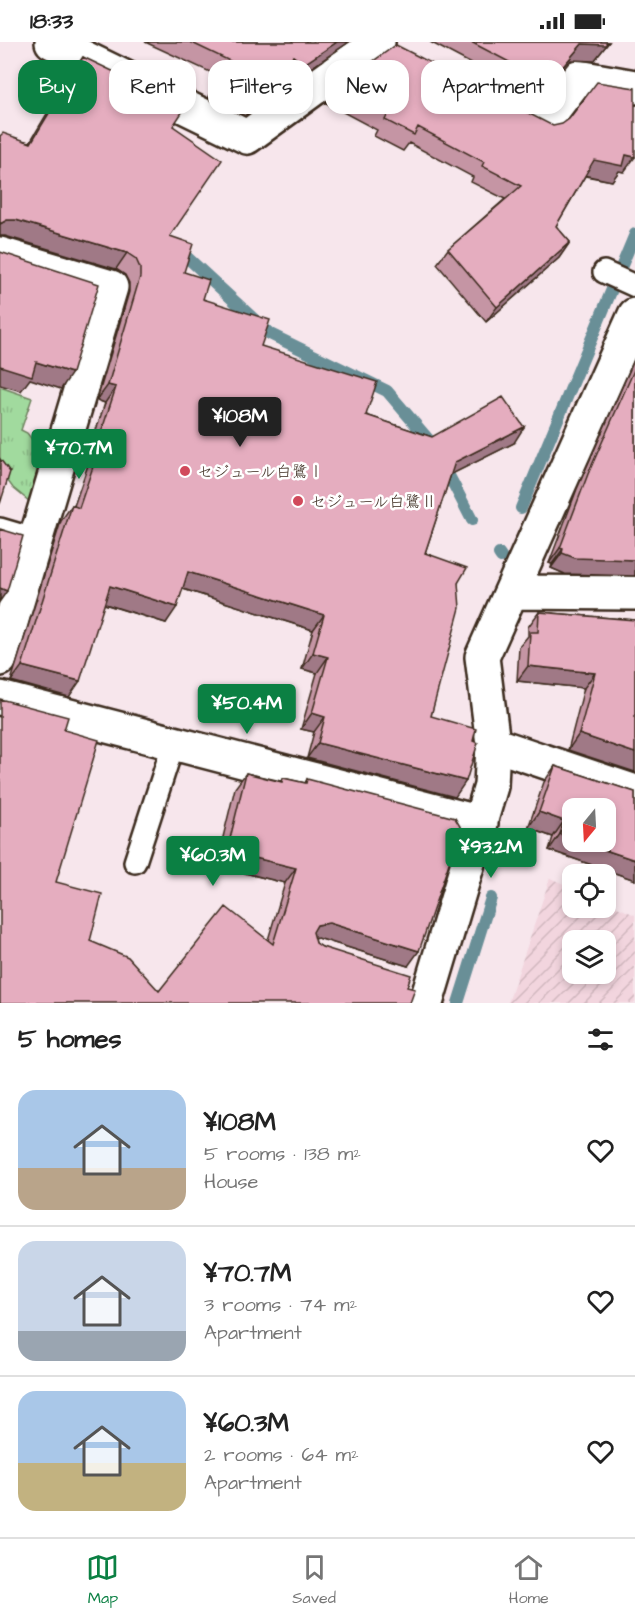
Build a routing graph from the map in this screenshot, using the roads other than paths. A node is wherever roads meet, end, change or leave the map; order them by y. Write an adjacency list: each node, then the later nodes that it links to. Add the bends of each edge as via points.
1 (52, 42): 2 (street, via 248,136)
2 (378, 42)
3 (635, 87): 4 (street, via 578,77)
4 (566, 93)
5 (526, 114): 6 (street, via 543,123)
6 (550, 114)
7 (0, 254): 12 (street, via 111,287)
8 (604, 272): 9 (lane)
9 (635, 286)
10 (635, 315): 13 (street)
11 (0, 529): 12 (lane)
12 (34, 539): 15 (street)
13 (513, 592): 14 (street); 18 (street, via 482,657)
14 (635, 593)
15 (0, 658)
16 (0, 698): 17 (street)
17 (174, 742): 20 (street); 21 (lane)
18 (493, 744): 19 (street); 20 (street, via 491,786)
19 (635, 792)
20 (481, 823): 22 (street)
21 (135, 862)
22 (423, 990)

